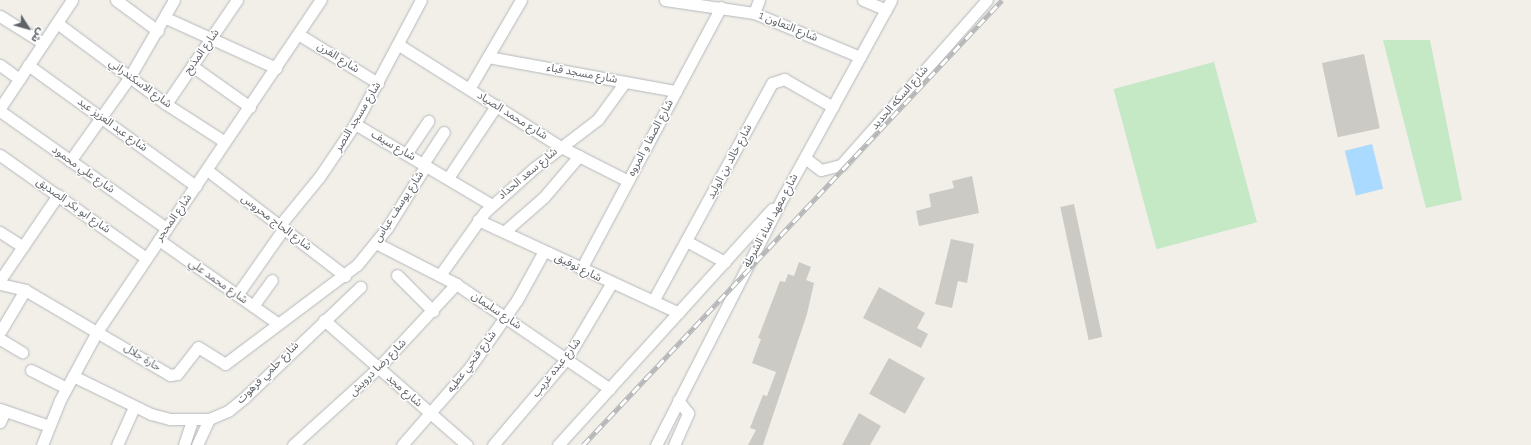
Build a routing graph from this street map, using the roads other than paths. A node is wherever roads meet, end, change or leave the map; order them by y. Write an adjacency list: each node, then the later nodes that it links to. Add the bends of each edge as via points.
1 (72, 0): 17 (street)
2 (117, 0): 18 (street)
3 (174, 0): 16 (street)
4 (237, 0): 20 (street, شارع المذبح)
5 (321, 0): 19 (street, شارع المحجر)
6 (421, 0): 22 (street, شارع مسجد النصر)
7 (520, 0): 23 (street)
8 (665, 0): 13 (street, شارع التعاون 1)
9 (759, 0): 14 (street)
10 (863, 0): 12 (street)
11 (987, 0): 50 (street, شارع السكه الحديد, via 841,165 821,170)
12 (888, 5): 24 (street, شارع معهد امناء الشرطة)
13 (721, 7): 14 (street, شارع التعاون 1); 34 (street, شارع الصفا و المروه)
14 (754, 13): 24 (street, شارع التعاون 1)
15 (0, 16): 21 (street)
16 (166, 18): 18 (street); 20 (street)
17 (56, 23): 21 (street); 29 (street, شارع الاسكندراني)
18 (158, 31): 29 (street)
19 (298, 34): 28 (street, شارع المحجر); 32 (street, شارع الفرن)
20 (212, 36): 27 (street, شارع المذبح); 28 (street)
21 (43, 43): 26 (street)
22 (399, 45): 32 (street, شارع مسجد النصر); 33 (street, شارع محمد الصياد)
23 (488, 57): 31 (street, شارع مسجد قباء); 33 (street)
24 (860, 57): 38 (street, شارع معهد امناء الشرطة)
25 (0, 65): 30 (street)
26 (28, 65): 30 (street); 41 (street, شارع عبد العزيز عيد)
27 (192, 66): 35 (street, شارع المذبح); 36 (street)
28 (276, 68): 36 (street, شارع المحجر)
29 (129, 78): 35 (street, شارع الاسكندراني); 41 (street)
30 (19, 79): 39 (street)
31 (625, 82): 34 (street, شارع مسجد قباء); 46 (street, شارع سعد الحداد, via 602,115)
32 (378, 83): 43 (street, شارع مسجد النصر)
33 (469, 89): 37 (street, شارع محمد الصياد)
34 (676, 91): 55 (street, شارع الصفا و المروه)
35 (166, 104): 45 (street, شارع الاسكندراني)
36 (250, 106): 45 (street, شارع المحجر)
37 (496, 106): 46 (street, شارع محمد الصياد); 54 (street)
38 (833, 107): 50 (street, شارع معهد امناء الشرطة); 66 (street, شارع خالد بن الوليد, via 784,79 775,79)
39 (0, 108)
40 (0, 111): 51 (street, شارع علي محمود)
41 (101, 117): 51 (street); 56 (street, شارع عبد العزيز عيد)
42 (428, 121): 47 (street)
43 (355, 124): 47 (street, شارع سيف); 61 (street, شارع مسجد النصر)
44 (444, 132): 52 (street, شارع يوسف عباس)
45 (225, 142): 53 (street, شارع المحجر)
46 (561, 147): 49 (street, شارع محمد الصياد); 59 (street, شارع سعد الحداد)
47 (406, 154): 52 (street, شارع سيف)
48 (0, 155): 57 (street, شارع ابو بكر الصديق)
49 (578, 156): 55 (street, شارع محمد الصياد); 64 (street, via 544,197)
50 (805, 158): 58 (street, شارع معهد امناء الشرطة)
51 (70, 161): 62 (street, شارع علي محمود)
52 (425, 165): 54 (street, شارع سيف); 67 (street, شارع يوسف عباس)
53 (207, 170): 56 (street, شارع المحجر); 61 (street, شارع الحاج محروس)
54 (448, 178): 59 (street, شارع سيف)
55 (628, 181): 72 (street, شارع الصفا و المروه)
56 (196, 186): 62 (street, شارع المحجر)
57 (58, 195): 68 (street); 70 (street, شارع ابو بكر الصديق)
58 (784, 195): 71 (street); 101 (street, شارع معهد امناء الشرطة)
59 (492, 205): 60 (street, شارع سعد الحداد)
60 (478, 220): 64 (street, شارع توفيق); 73 (street, شارع سعد الحداد)
61 (282, 227): 74 (street, شارع الحاج محروس); 83 (street, شارع مسجد النصر)
62 (167, 229): 65 (street, شارع المحجر)
63 (0, 232): 68 (street)
64 (504, 232): 69 (street, شارع توفيق)
65 (159, 240): 70 (street, شارع المحجر); 83 (street, شارع محمد علي)
66 (688, 242): 71 (street); 84 (street, شارع خالد بن الوليد)
67 (376, 243): 73 (street, شارع سليمان); 74 (street, شارع يوسف عباس)
68 (23, 247): 76 (street)
69 (544, 251): 72 (street, شارع توفيق); 88 (street, شارع فتحي عطيه)
70 (146, 258): 91 (street, شارع المحجر)
71 (724, 262): 87 (street)
72 (581, 269): 80 (street, شارع توفيق)
73 (440, 275): 79 (street, شارع سليمان)
74 (345, 276): 90 (street, شارع يوسف عباس)
75 (397, 276): 86 (street)
76 (0, 280)
77 (272, 280): 85 (street)
78 (0, 284): 82 (street)
79 (456, 284): 86 (street, شارع رضا درويش); 88 (street, شارع سليمان)
80 (611, 284): 84 (street, شارع توفيق); 95 (street, شارع عبده غريب)
81 (360, 287): 89 (street, شارع حلمي فرهوت)
82 (25, 290): 91 (street); 92 (street)
83 (237, 295): 85 (street, شارع محمد علي)
84 (653, 301): 87 (street, شارع توفيق)
85 (253, 306): 90 (street, شارع محمد علي)
86 (433, 311): 96 (street, شارع رضا درويش)
87 (679, 313): 100 (street)
88 (506, 317): 95 (street, شارع سليمان); 104 (street, شارع فتحي عطيه)
89 (324, 320): 96 (street, شارع مجد); 105 (street, شارع حلمي فرهوت, via 244,398 228,411)
90 (277, 323): 91 (street, حارة جلال, via 225,364 196,348 174,375)
91 (98, 330): 98 (street, شارع المحجر)
92 (0, 332)
93 (0, 339): 94 (street)
94 (22, 352)
95 (567, 358): 100 (street, شارع سليمان); 116 (street, شارع عبده غريب)
96 (378, 368): 104 (street, شارع مجد); 113 (street, شارع رضا درويش)
97 (31, 370): 99 (street)
98 (73, 376): 99 (street, شارع المحجر); 102 (street, شارع حلمي فرهوت)
99 (66, 388): 108 (street, شارع المحجر)
100 (610, 389): 117 (street)
101 (678, 400): 118 (street, شارع معهد امناء الشرطة); 119 (street, via 688,413)
102 (134, 407): 106 (street, شارع حلمي فرهوت, via 170,419); 110 (street)
103 (3, 410): 107 (street); 108 (street)
104 (432, 415): 114 (street, شارع فتحي عطيه); 115 (street, شارع مجد)
105 (209, 419): 106 (street, شارع حلمي فرهوت); 112 (street)
106 (192, 421): 111 (street)
107 (0, 422)
108 (49, 426): 109 (street, شارع المحجر)
109 (42, 445)
110 (118, 445)
111 (184, 445)
112 (197, 445)
113 (293, 445)
114 (402, 445)
115 (468, 445)
116 (492, 445)
117 (558, 445)
118 (656, 445)
119 (674, 445)

